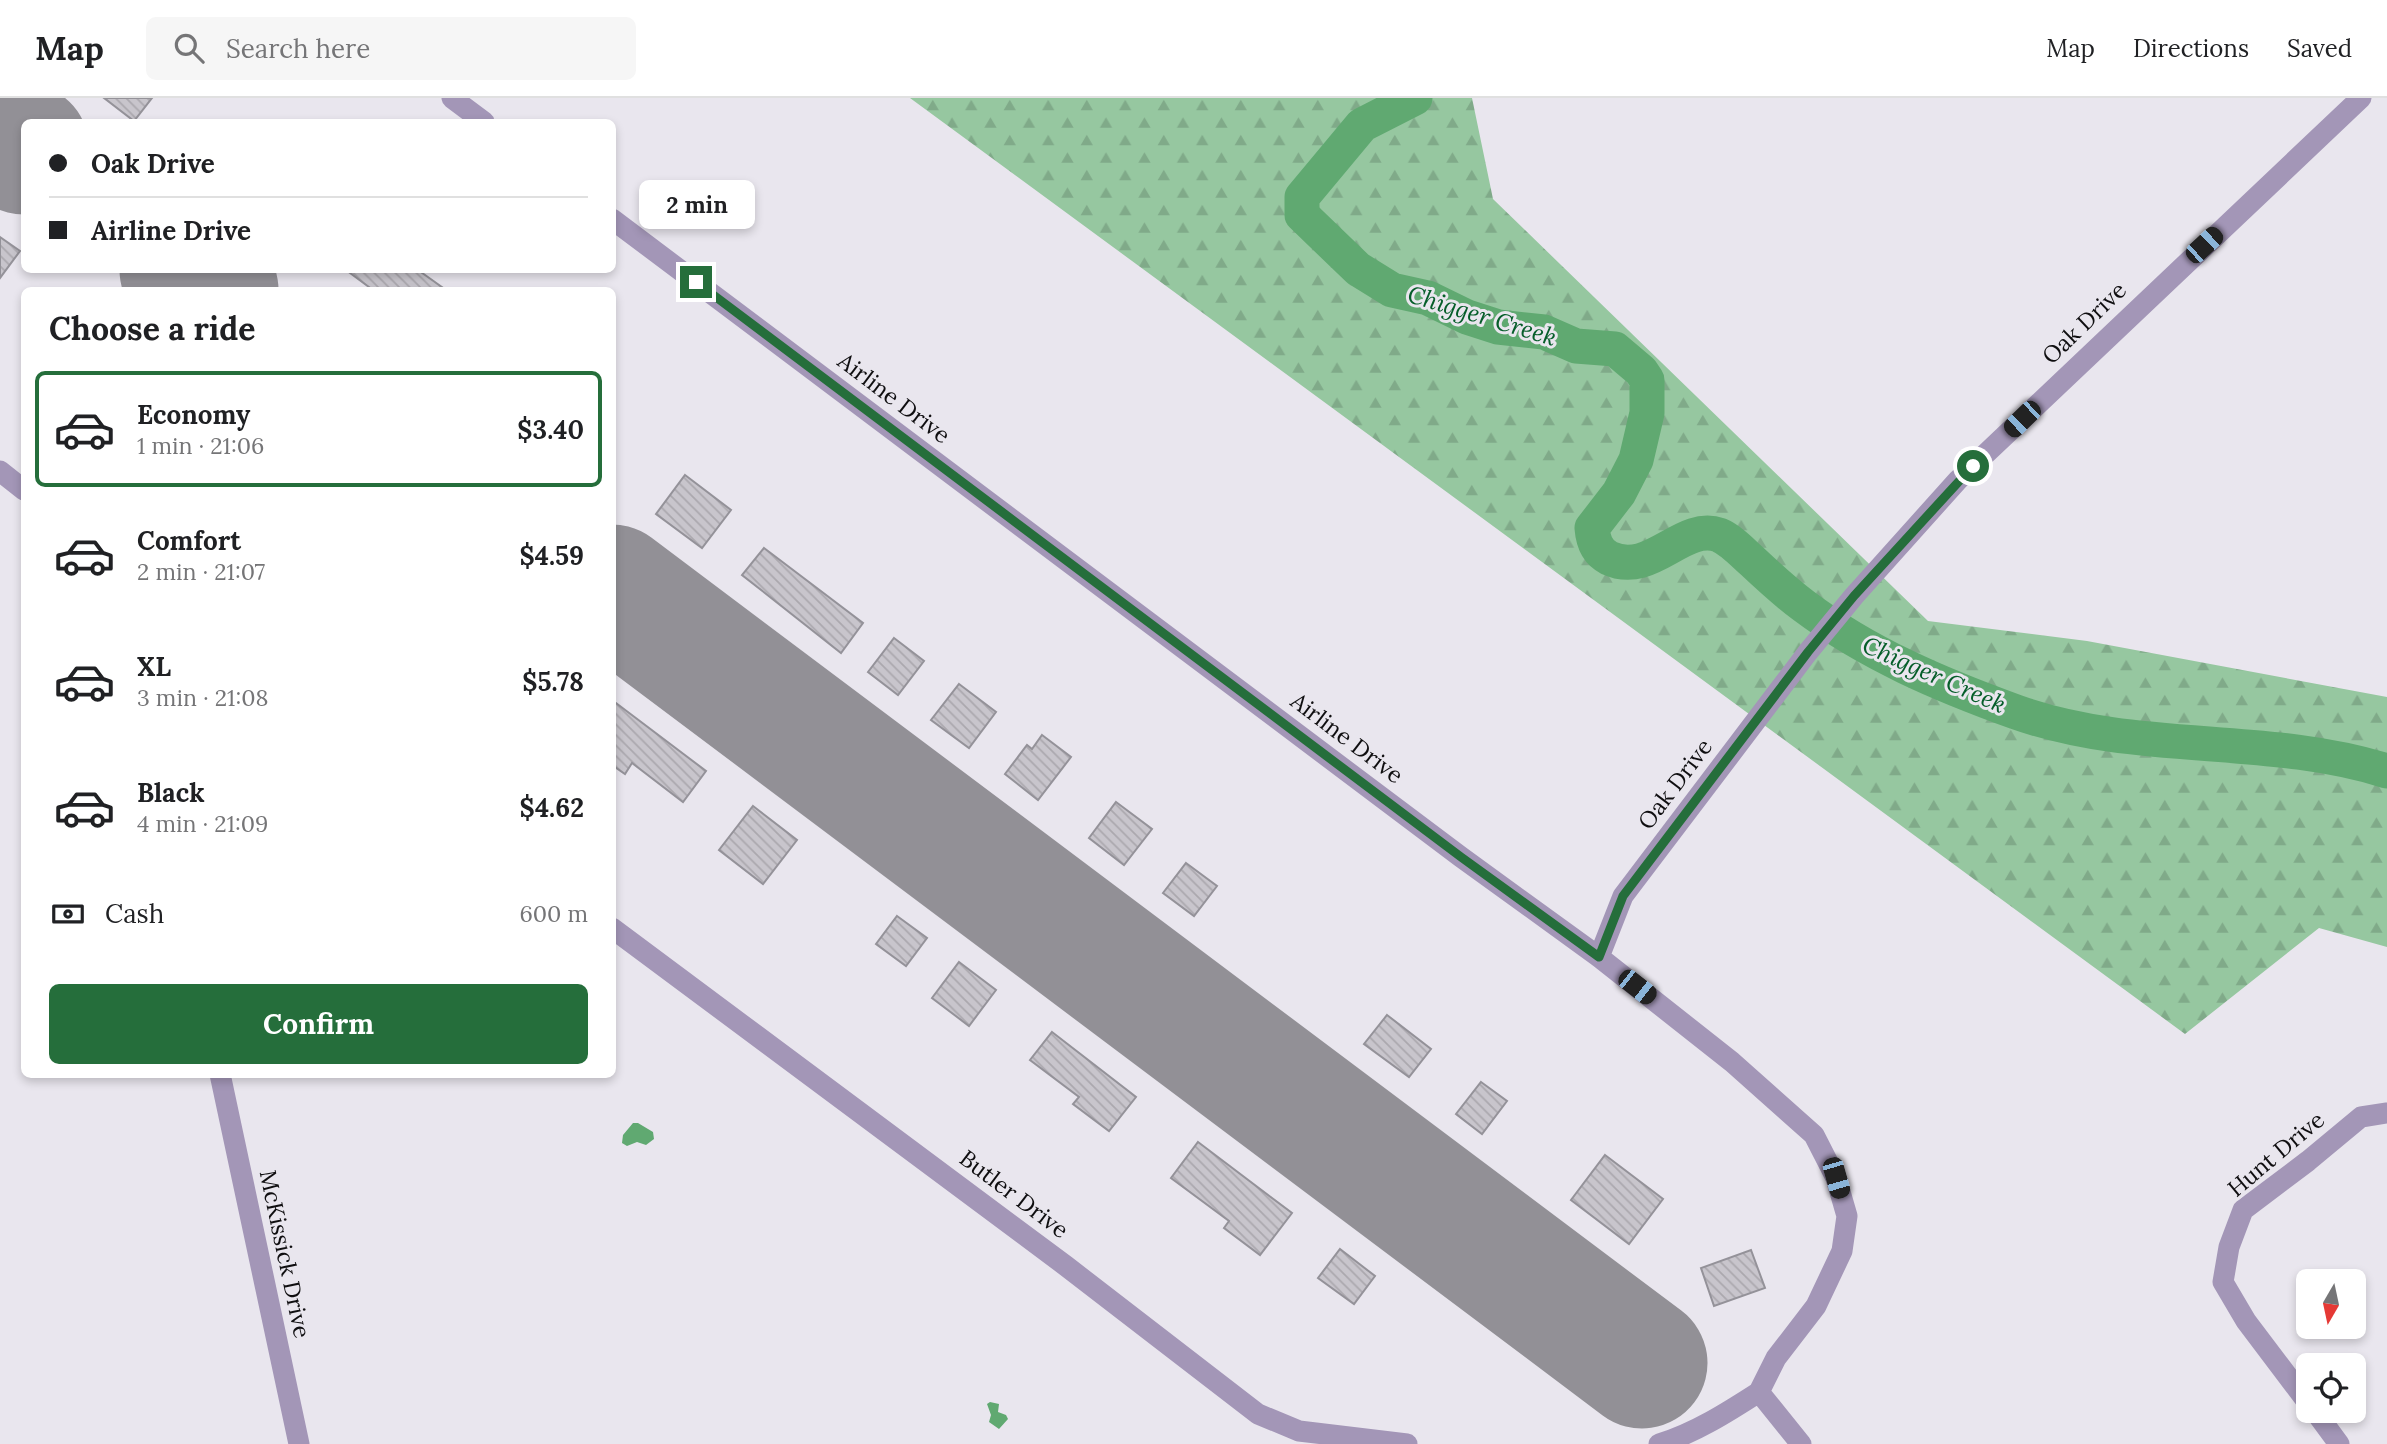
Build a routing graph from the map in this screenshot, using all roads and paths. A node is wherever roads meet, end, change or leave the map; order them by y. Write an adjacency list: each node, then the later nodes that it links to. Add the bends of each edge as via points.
1 (452, 98): 3 (street)
2 (2361, 98): 8 (street, Oak Drive, via 1958,481 1854,596 1623,896)
3 (480, 119)
4 (616, 222): 8 (street, Airline Drive)
5 (0, 471): 6 (street)
6 (21, 488)
7 (616, 931): 14 (street, Butler Drive)
8 (1599, 957): 12 (street, Airline Drive, via 1749,1076 1814,1135 1836,1178 1847,1216 1842,1251 1816,1306 1776,1358)
9 (220, 1078): 15 (street, McKissick Drive)
10 (2387, 1113): 11 (street, Hunt Drive, via 2361,1117 2243,1210 2229,1247 2223,1282)
11 (2296, 1387)
12 (1759, 1392): 17 (street); 18 (street)
13 (2324, 1423): 19 (street)
14 (1291, 1437): 16 (street, Butler Drive)
15 (299, 1444)
16 (1407, 1444)
17 (1659, 1444)
18 (1801, 1444)
19 (2339, 1444)

